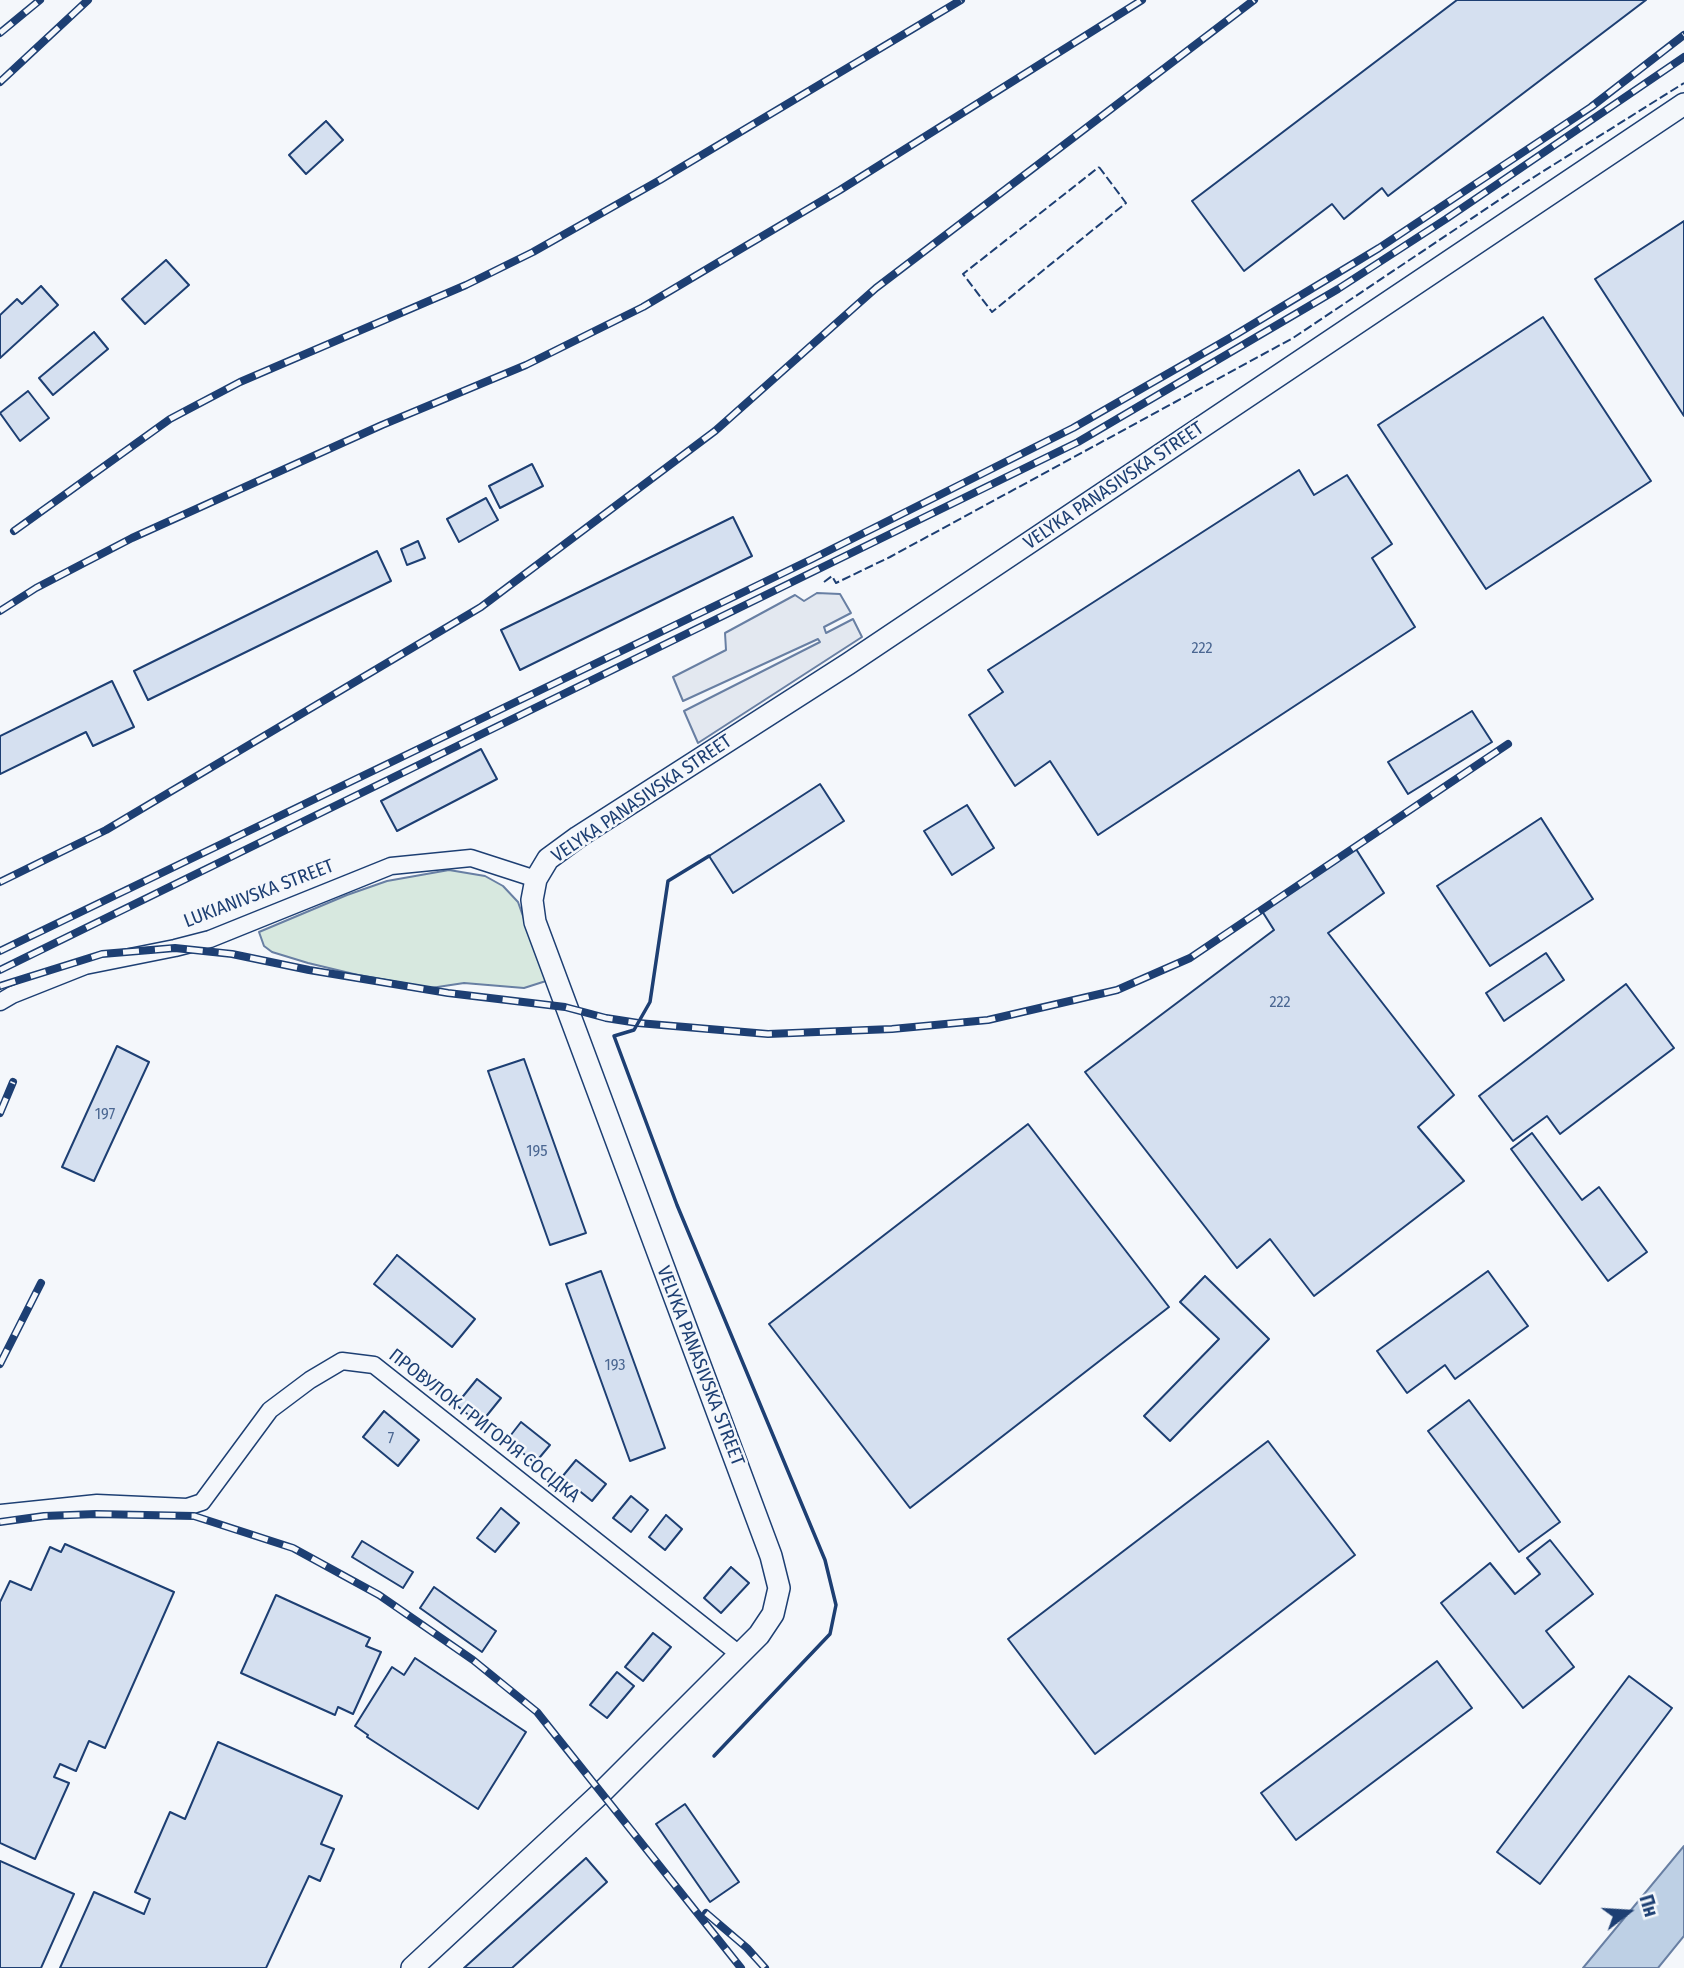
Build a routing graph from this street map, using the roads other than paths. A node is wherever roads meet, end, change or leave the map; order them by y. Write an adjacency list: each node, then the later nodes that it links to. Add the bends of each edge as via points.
1 (1684, 104): 2 (street, VELYKA PANASIVSKA STREET, via 848,664 578,837 548,859)
2 (536, 879): 3 (street, LUKIANIVSKA STREET, via 471,858 391,866 209,939 85,966); 5 (street, VELYKA PANASIVSKA STREET, via 532,900 535,922 771,1556 779,1588 773,1614)
3 (0, 1002)
4 (0, 1513): 5 (street, ПРОВУЛОК ГРИГОРІЯ СОСІДКА, via 97,1503 187,1507 202,1502 270,1410 342,1361 374,1365)
5 (739, 1654): 6 (street, VELYKA PANASIVSKA STREET, via 602,1792)
6 (412, 1968)

